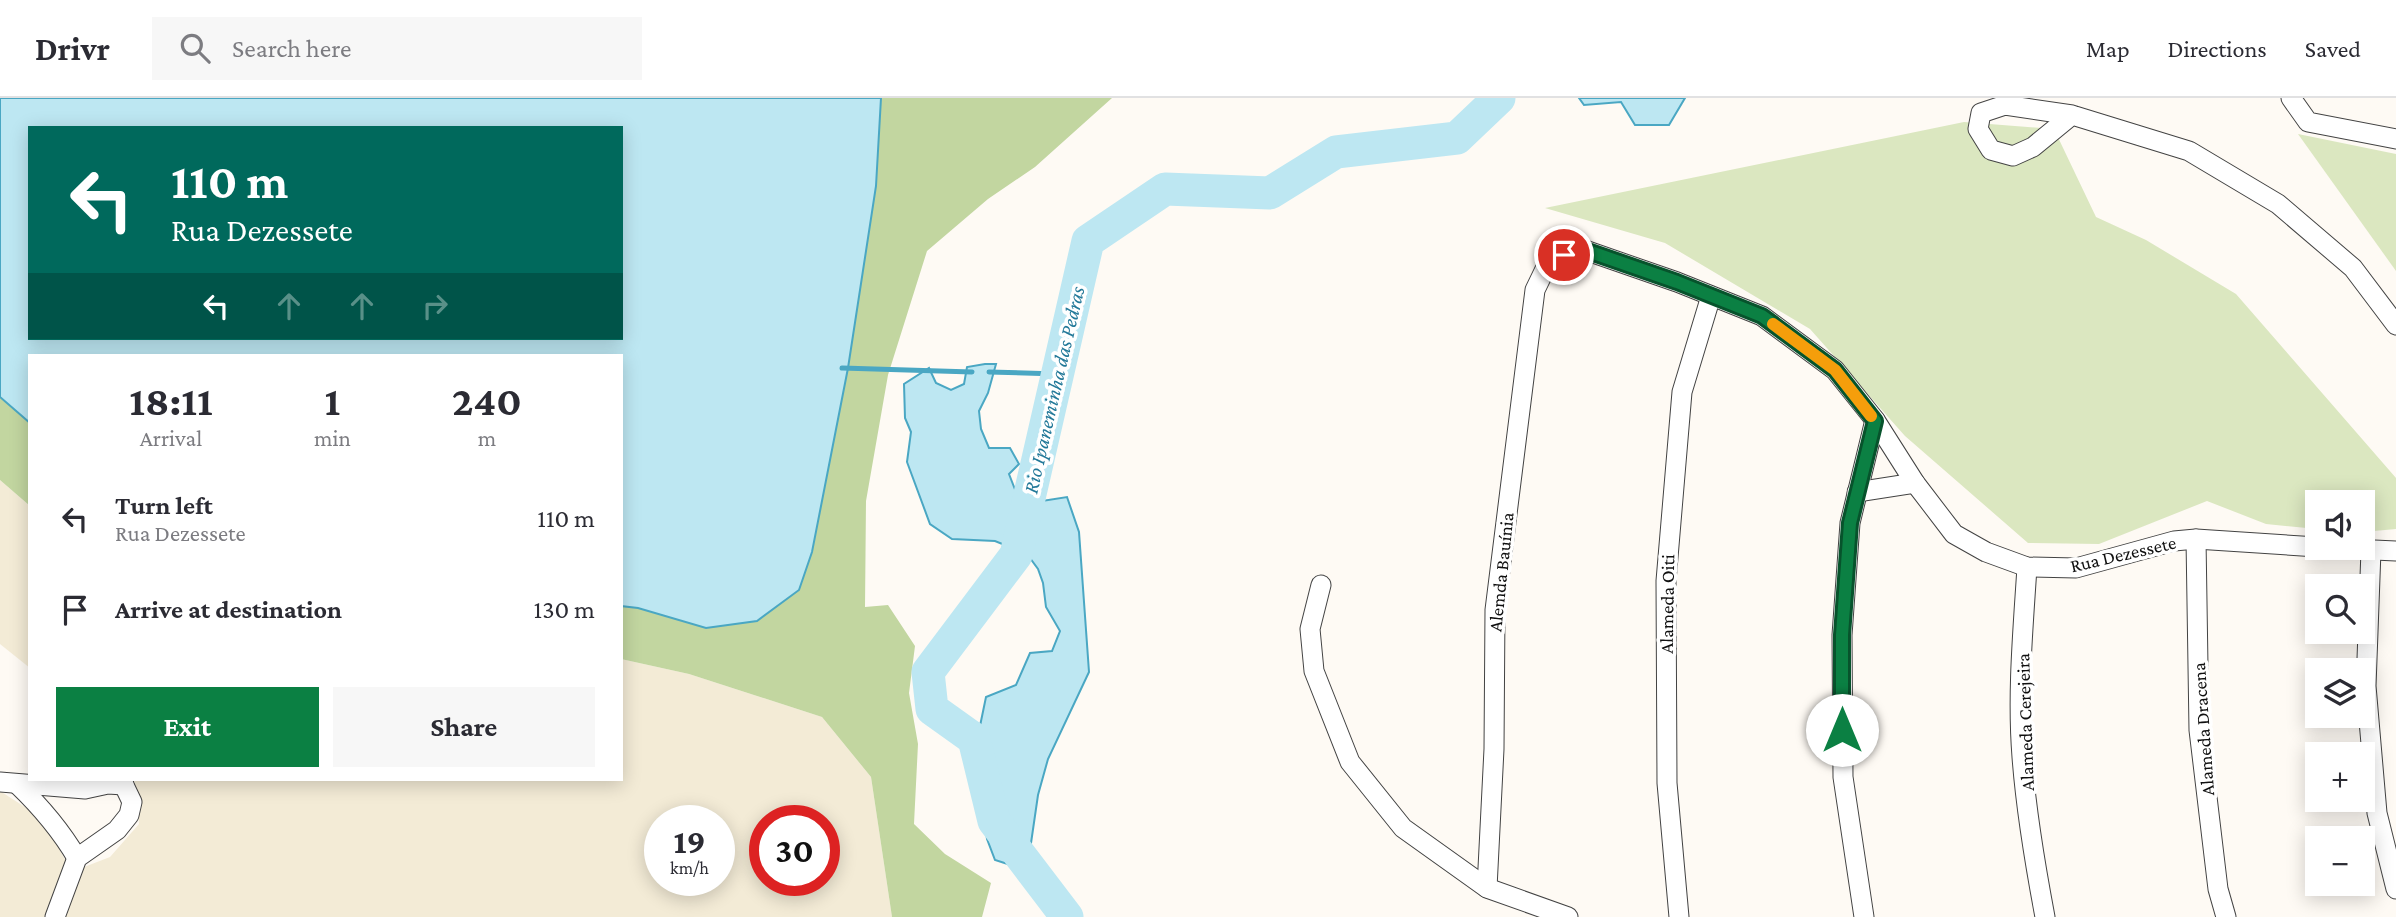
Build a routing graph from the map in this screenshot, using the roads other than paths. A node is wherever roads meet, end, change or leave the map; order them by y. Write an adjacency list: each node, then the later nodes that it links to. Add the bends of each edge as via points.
1 (2291, 98): 4 (street)
2 (2311, 98): 4 (street)
3 (2072, 115): 8 (street, via 2189,151 2278,204 2353,268)
4 (2308, 122): 5 (street)
5 (2396, 139)
6 (1549, 261): 7 (street, Rua Dezessete, via 1579,248); 22 (street, Alemda Bauínia, via 1535,290 1495,610)
7 (1712, 296): 9 (street, Rua Dezessete, via 1762,316 1835,370); 26 (street, Alameda Oiti, via 1682,392 1666,581 1667,783)
8 (2396, 325)
9 (1875, 421): 10 (street, Rua Dezessete); 11 (street)
10 (1914, 483): 11 (street); 17 (street, Rua Dezessete, via 1954,534)
11 (1857, 492): 27 (street, via 1850,523 1842,635 1843,777)
12 (2196, 539): 13 (street, Rua Dezessete); 17 (street, Rua Dezessete, via 2155,545 2076,568); 29 (street, Alameda Dracena, via 2199,730 2218,889)
13 (2305, 546)
14 (2375, 550): 15 (street)
15 (2396, 551)
16 (2371, 560): 23 (street, via 2367,686 2377,813)
17 (2026, 567): 28 (street, Alameda Cerejeira, via 2022,755)
18 (1321, 585): 22 (street, via 1310,629 1314,671 1350,762 1404,828)
19 (122, 782): 20 (street, via 85,789); 21 (street, via 132,802 129,815 117,831)
20 (8, 783): 21 (street, via 52,820)
21 (77, 858): 24 (street)
22 (1487, 888): 25 (street)
23 (2396, 889)
24 (55, 917)
25 (1568, 917)
26 (1679, 917)
27 (1864, 917)
28 (2045, 917)
29 (2226, 917)

